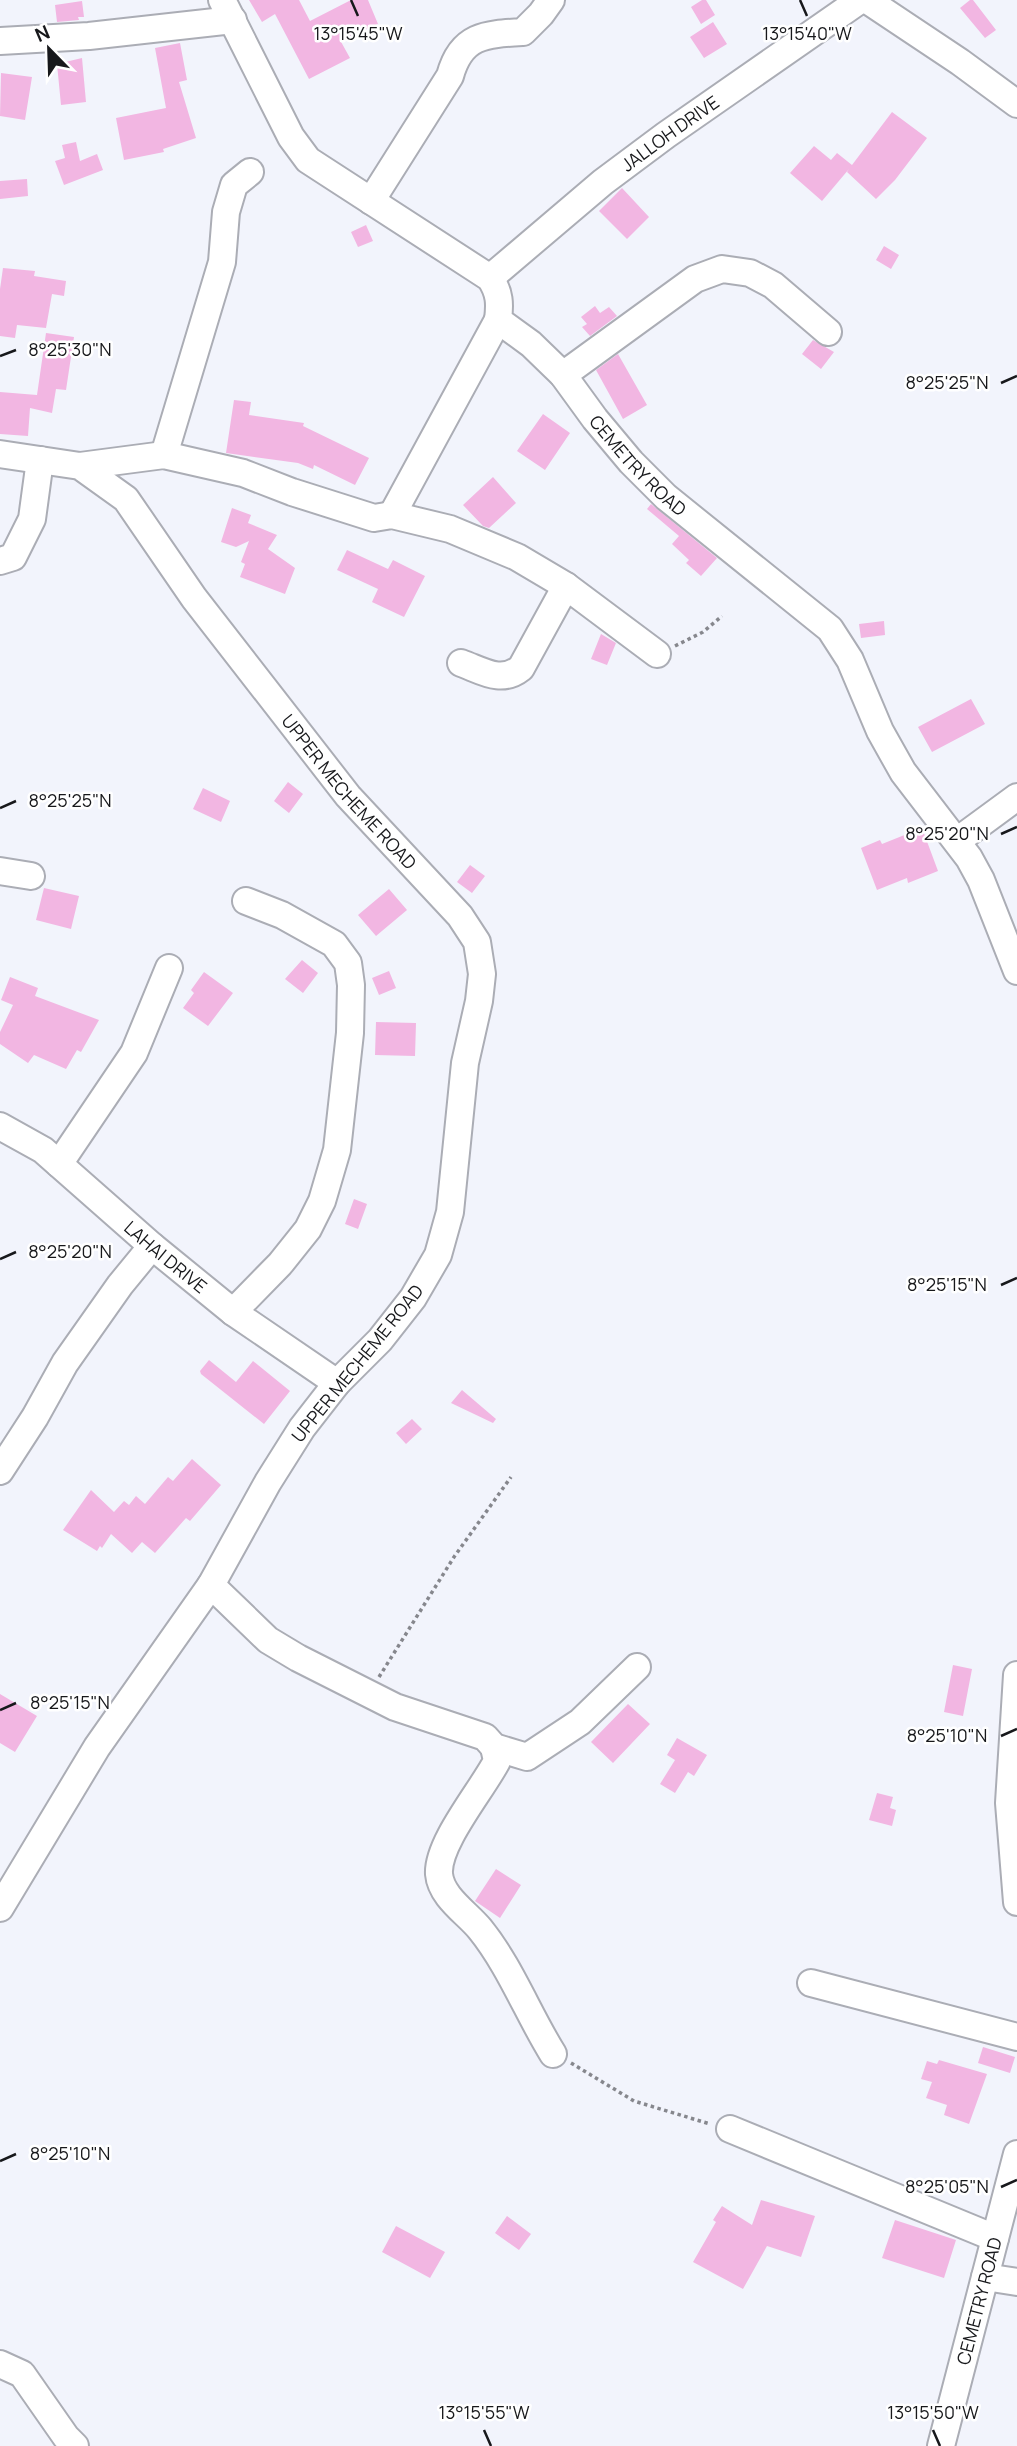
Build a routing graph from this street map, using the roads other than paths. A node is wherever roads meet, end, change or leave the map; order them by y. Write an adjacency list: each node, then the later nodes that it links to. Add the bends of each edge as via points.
1 (551, 0): 8 (street, via 523,32 472,39 455,57 450,76)
2 (860, 0): 9 (street, JALLOH DRIVE, via 603,182)
3 (867, 0): 6 (street)
4 (228, 10): 5 (street, via 89,36); 8 (street, via 291,137 309,160)
5 (0, 41)
6 (1017, 104)
7 (250, 172): 14 (street, via 234,185 226,212 222,262)
8 (371, 201): 9 (street)
9 (490, 278): 10 (street, via 500,302)
10 (498, 320): 12 (street, CEMETRY ROAD); 17 (street)
11 (828, 332): 12 (street, via 772,285 750,273 722,269 695,279)
12 (563, 374): 23 (street, CEMETRY ROAD, via 631,462 666,497 830,629 850,660 903,772)
13 (0, 454): 15 (street, UPPER MECHEME ROAD)
14 (164, 454): 16 (street); 17 (street, via 243,473 374,518)
15 (40, 460): 16 (street, UPPER MECHEME ROAD); 18 (street, via 32,519 13,557)
16 (80, 467): 33 (street, UPPER MECHEME ROAD, via 126,499 194,598 324,765 460,916 477,942 482,974 479,1001 464,1074 450,1212 438,1255 413,1298)
17 (392, 515): 19 (street, via 450,529 517,557)
18 (0, 561)
19 (566, 586): 20 (street); 21 (street, via 521,667 511,676)
20 (657, 654)
21 (461, 663)
22 (1017, 797): 23 (street)
23 (957, 841): 28 (street, CEMETRY ROAD, via 981,880)
24 (0, 871): 25 (street)
25 (31, 876)
26 (246, 901): 32 (street, via 334,944 348,963 350,1033 337,1150 322,1200 308,1229)
27 (169, 968): 30 (street, via 134,1053)
28 (1017, 971)
29 (0, 1126): 30 (street, LAHAI DRIVE)
30 (59, 1164): 31 (street, LAHAI DRIVE)
31 (152, 1246): 32 (street, LAHAI DRIVE); 34 (street, via 65,1363)
32 (233, 1312): 33 (street, LAHAI DRIVE)
33 (337, 1383): 35 (street, UPPER MECHEME ROAD, via 268,1482)
34 (0, 1471)
35 (211, 1585): 38 (street, via 268,1640 298,1658 395,1707 485,1737); 41 (street, UPPER MECHEME ROAD, via 97,1747)
36 (637, 1667): 38 (street, via 580,1722 527,1756)
37 (1017, 1675): 39 (street)
38 (494, 1747): 44 (street, via 497,1761 443,1852 439,1875 447,1894 490,1941)
39 (1013, 1803): 40 (street)
40 (1017, 1902)
41 (0, 1908)
42 (811, 1983): 43 (street)
43 (1017, 2037)
44 (554, 2054)
45 (730, 2130): 47 (street)
46 (1017, 2154): 47 (street, CEMETRY ROAD)
47 (995, 2238): 48 (street, CEMETRY ROAD)
48 (985, 2277): 49 (street); 52 (street, CEMETRY ROAD)
49 (1017, 2282)
50 (0, 2364): 51 (street, via 22,2374)
51 (75, 2446)
52 (941, 2446)

